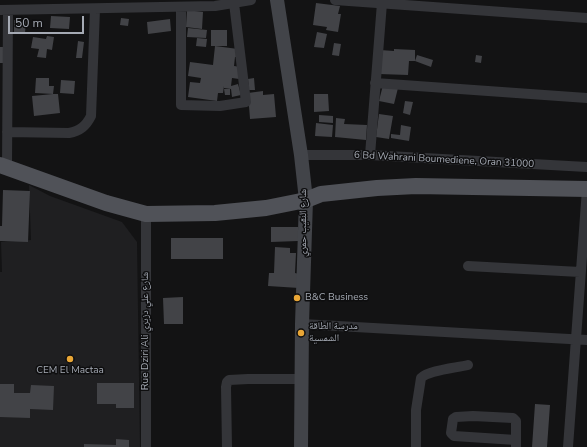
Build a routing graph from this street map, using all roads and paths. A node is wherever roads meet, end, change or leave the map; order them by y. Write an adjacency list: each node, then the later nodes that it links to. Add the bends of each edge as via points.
1 (251, 0): 5 (street)
2 (277, 0): 18 (main road, شارع النقيب حمري)
3 (335, 0): 6 (street)
4 (493, 0): 13 (street)
5 (234, 3): 10 (street); 10 (street, via 246,102 220,106 181,105)
6 (382, 3): 13 (street); 15 (street)
7 (31, 4): 11 (street); 12 (street)
8 (107, 4): 9 (street); 11 (street)
9 (148, 4): 10 (street)
10 (181, 7)
11 (94, 9): 17 (street, via 91,116 88,122 79,131 69,133)
12 (4, 10): 17 (street)
13 (492, 11): 14 (street)
14 (587, 18)
15 (375, 83): 16 (street); 19 (street)
16 (587, 98)
17 (7, 132): 20 (street)
18 (301, 155): 19 (street, 6 Bd Wahrani Boumediene, Oran 31000); 23 (main road, شارع النقيب حمري)
19 (370, 155): 21 (street, 6 Bd Wahrani Boumediene, Oran 31000)
20 (4, 166): 24 (main road, via 106,203)
21 (587, 167)
22 (587, 189): 23 (main road, via 416,186 321,194); 26 (street)
23 (306, 200): 24 (main road, via 266,208 215,213); 27 (main road, شارع النقيب حمري)
24 (146, 214): 33 (street, Rue Dziri Ali شارع علي دزيري)
25 (468, 266): 26 (street)
26 (580, 272): 28 (street)
27 (302, 324): 28 (street); 31 (main road, شارع النقيب حمري)
28 (574, 340): 29 (street); 37 (street)
29 (587, 340)
30 (468, 365): 36 (street, via 438,371 421,378 416,410)
31 (302, 379): 34 (street, via 233,379 227,382); 35 (main road, شارع النقيب حمري)
32 (516, 443): 32 (street, via 456,437 452,433 453,419 461,416 510,417 516,421)
33 (146, 447)
34 (226, 447)
35 (301, 447)
36 (416, 447)
37 (568, 447)

